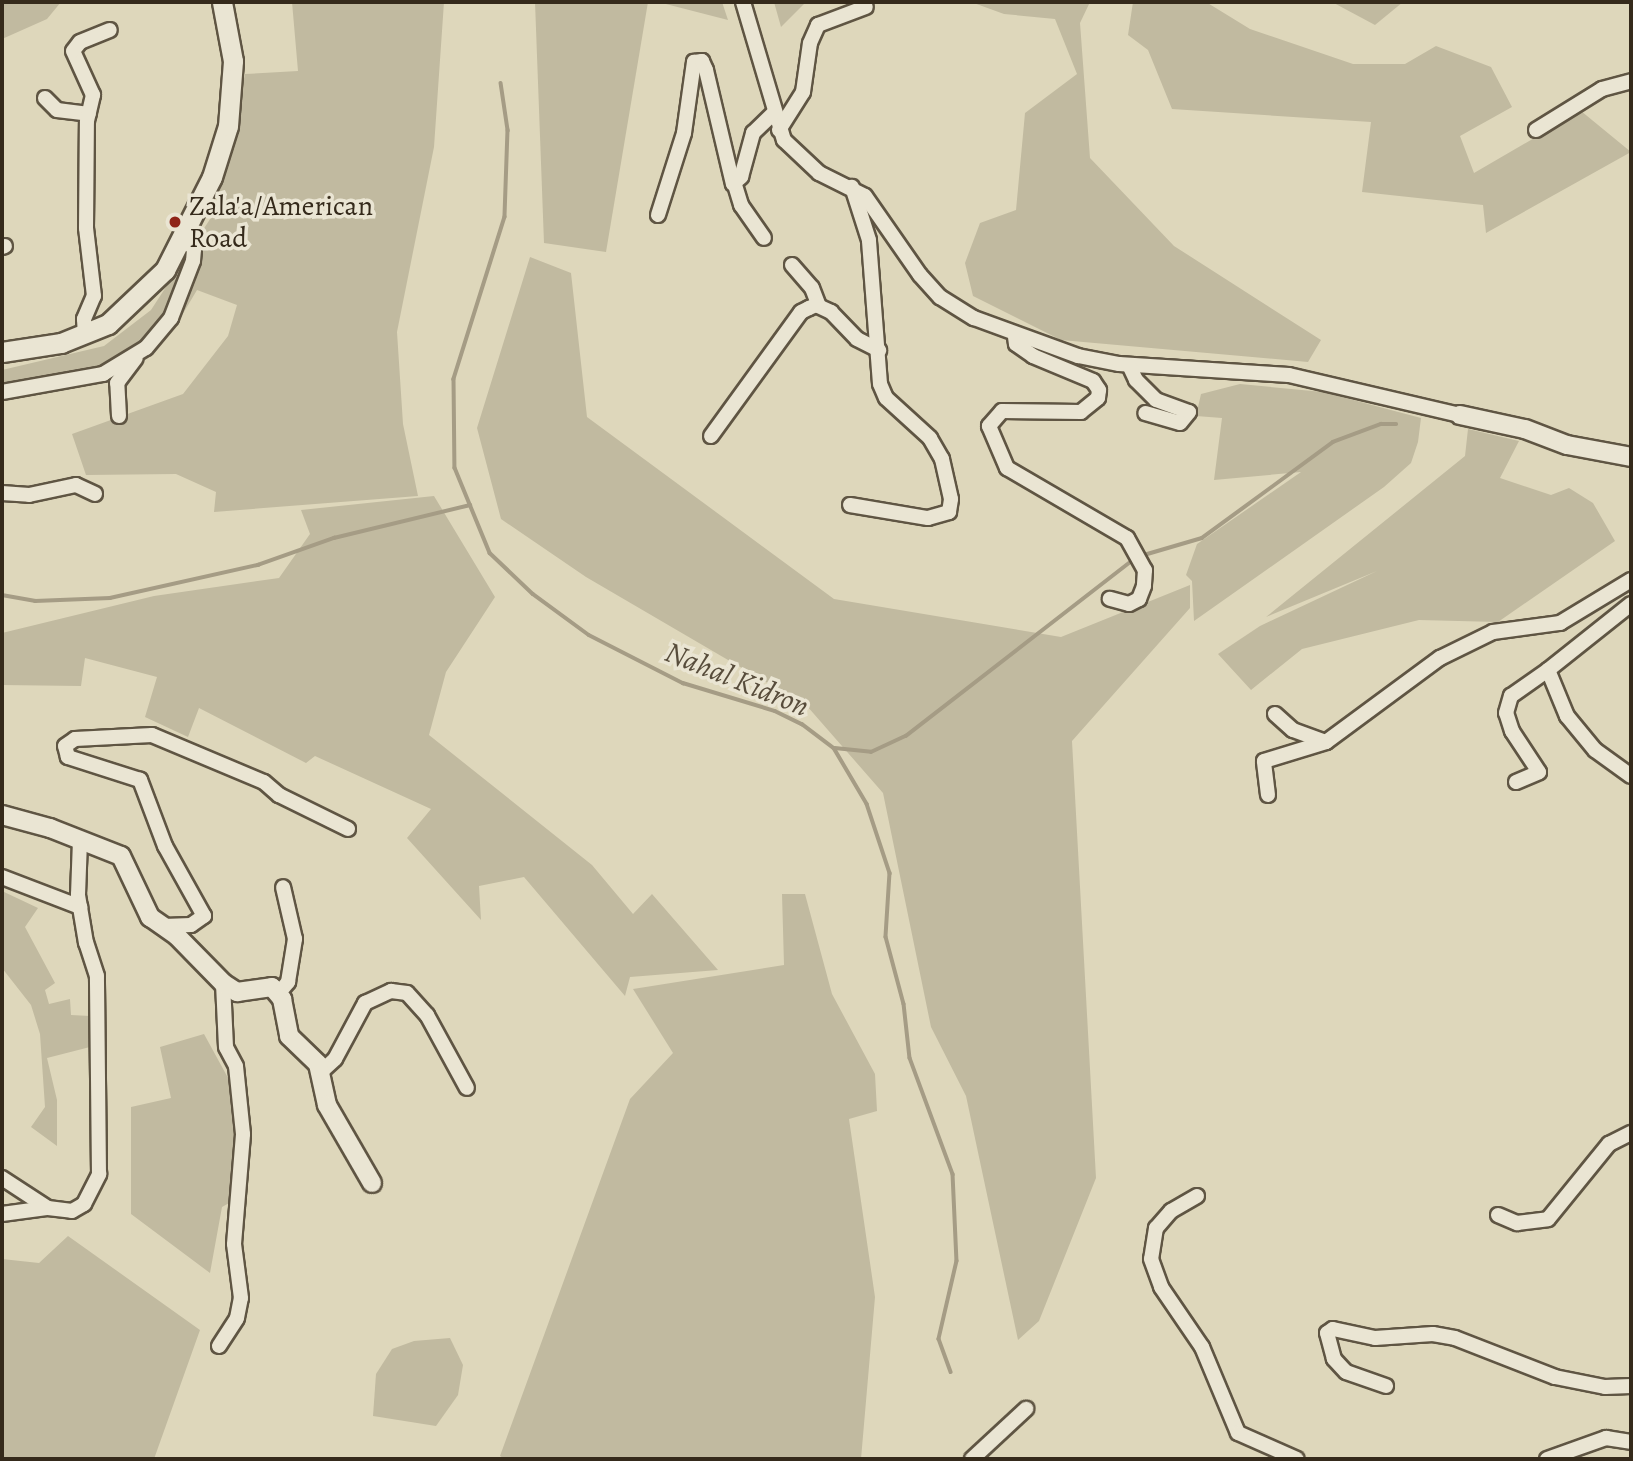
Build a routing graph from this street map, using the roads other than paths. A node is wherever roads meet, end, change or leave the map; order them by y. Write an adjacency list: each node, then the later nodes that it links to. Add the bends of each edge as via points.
1 (222, 2): 14 (main road, via 233,61 228,127 212,177)
2 (743, 2): 7 (street)
3 (866, 7): 9 (street, via 818,25 810,43 803,92)
4 (110, 30): 8 (street, via 80,42 73,51 93,95)
5 (1631, 81): 10 (street, via 1602,89)
6 (45, 98): 8 (street, via 57,110)
7 (774, 113): 9 (street); 11 (street, via 753,133)
8 (89, 114): 18 (street, via 86,228 94,296 84,319)
9 (779, 130): 12 (street, via 796,154 819,173)
10 (1536, 130)
11 (735, 185): 13 (street, via 710,84 697,60 692,68 684,133); 15 (street, via 741,205)
12 (852, 187): 19 (street, via 873,205 900,250 940,297); 21 (street, via 869,240)
13 (658, 215)
14 (182, 236): 18 (main road, via 165,270 135,302 108,324); 20 (street, via 194,249 193,261 170,318)
15 (764, 237)
16 (792, 265): 17 (street, via 812,288)
17 (819, 306): 21 (street, via 857,339); 28 (street, via 801,312)
18 (85, 334): 22 (main road, via 61,343)
19 (1015, 336): 23 (street, via 1078,356); 34 (street, via 1016,344 1025,350 1093,381 1099,390 1098,398 1081,412 1002,411 989,426 1007,468 1128,538 1141,560 1144,586 1139,599 1129,604)
20 (146, 348): 24 (street, via 103,374); 27 (street, via 117,383)
21 (879, 350): 32 (street, via 880,384 886,398 930,438 948,481 951,508 928,518)
22 (2, 352)
23 (1129, 365): 25 (street, via 1136,380 1156,400 1189,412 1180,424); 26 (street, via 1289,375)
24 (2, 392)
25 (1145, 413)
26 (1460, 415): 29 (street, via 1525,429 1567,445)
27 (119, 416)
28 (711, 436)
29 (1631, 457)
30 (2, 493): 31 (street, via 29,495 76,485)
31 (94, 494)
32 (850, 505)
33 (1631, 580): 38 (street, via 1560,623 1493,632 1440,658)
34 (1110, 599)
35 (1631, 604): 36 (street)
36 (1548, 670): 39 (street, via 1567,716 1595,750); 40 (street, via 1511,696 1506,713 1512,732 1539,772)
37 (1275, 714): 38 (street, via 1293,730)
38 (1326, 742): 41 (street, via 1264,761)
39 (1631, 776)
40 (1516, 782)
41 (1268, 795)
42 (2, 815): 44 (street)
43 (348, 829): 48 (street, via 264,782 152,735 75,739 65,746 68,757 140,780 165,846 204,916 191,925)
44 (80, 841): 47 (street); 48 (street, via 121,856 150,917)
45 (2, 877): 47 (street)
46 (283, 887): 50 (street, via 295,939 288,982)
47 (80, 907): 57 (street, via 97,976 99,1174 84,1204 72,1211)
48 (164, 926): 49 (street)
49 (223, 982): 50 (street, via 237,992 272,987); 60 (street, via 226,1047 236,1066 243,1134 234,1244 241,1297 237,1318)
50 (278, 994): 51 (street, via 289,1036)
51 (321, 1072): 52 (street, via 335,1059 365,1003 374,995 399,992 407,993 427,1015); 55 (street, via 327,1105)
52 (467, 1088)
53 (1631, 1133): 59 (street, via 1609,1144 1548,1219 1517,1223)
54 (2, 1178): 57 (street)
55 (372, 1183)
56 (1197, 1196): 66 (street, via 1171,1211 1156,1228 1151,1259 1161,1287 1202,1347 1238,1433)
57 (48, 1208): 58 (street)
58 (2, 1214)
59 (1498, 1215)
60 (219, 1346)
61 (1386, 1386): 62 (street, via 1346,1372 1331,1352 1327,1333 1333,1329 1376,1338 1433,1334 1455,1338 1555,1377 1605,1387)
62 (1631, 1386)
63 (1026, 1409): 65 (street)
64 (1631, 1442): 67 (street, via 1606,1438)
65 (972, 1459)
66 (1297, 1459)
67 (1547, 1459)

